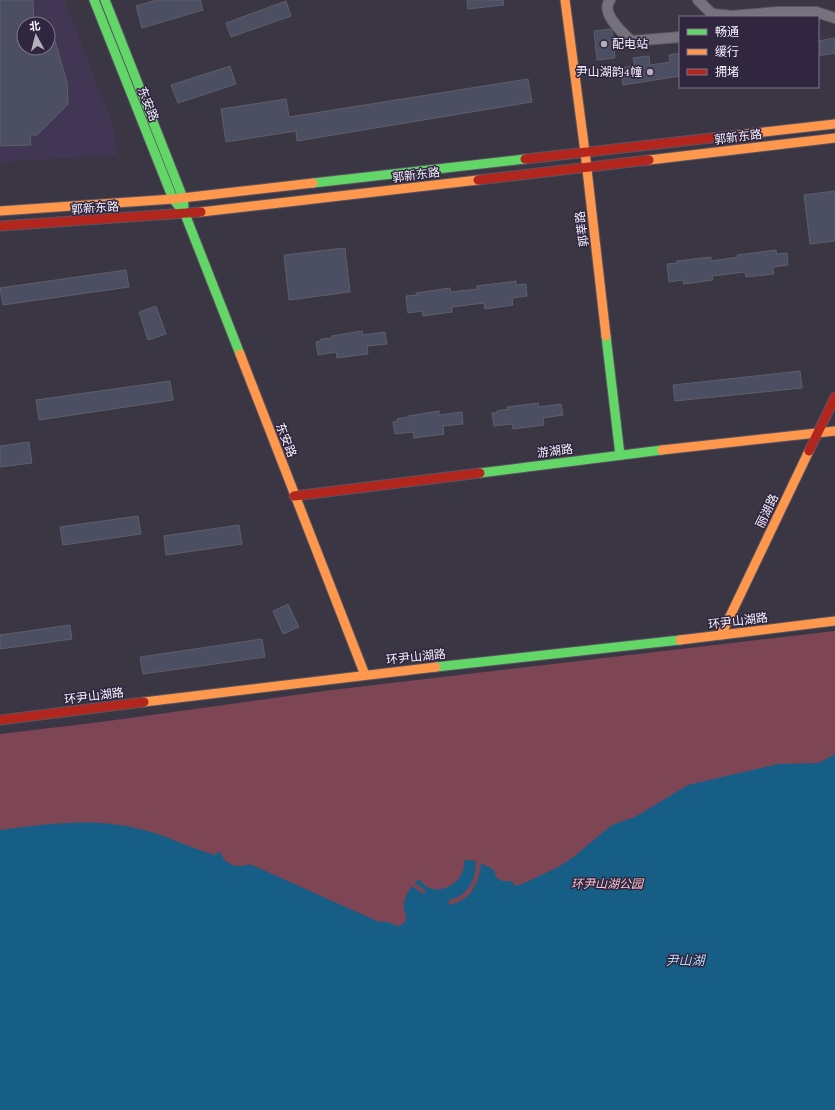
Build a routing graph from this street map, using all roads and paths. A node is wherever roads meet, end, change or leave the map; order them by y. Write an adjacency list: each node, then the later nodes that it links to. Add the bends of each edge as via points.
1 (94, 0): 14 (street, 东安路)
2 (105, 0): 13 (street, 东安路)
3 (565, 0): 11 (street, 郭莘路)
4 (610, 0): 8 (street, via 608,13 631,41)
5 (698, 0): 6 (street)
6 (708, 14): 7 (street, via 732,16 816,12)
7 (835, 18)
8 (679, 37)
9 (835, 124): 11 (street, 郭新东路)
10 (835, 138): 12 (street, 郭新东路)
11 (585, 152): 12 (street, 郭莘路); 13 (street, 郭新东路)
12 (586, 166): 16 (street, 郭新东路); 21 (street, 郭莘路)
13 (183, 198): 14 (street, 郭新东路); 16 (street, 东安路)
14 (173, 199): 15 (street, 郭新东路); 16 (street, 东安路)
15 (0, 211)
16 (184, 214): 17 (street, 郭新东路); 22 (street, 东安路)
17 (0, 226)
18 (835, 397): 20 (street, 丽湖路)
19 (835, 431): 20 (street, 游湖路)
20 (818, 433): 21 (street, 游湖路); 24 (street, 丽湖路)
21 (620, 455): 22 (street, 游湖路)
22 (294, 496): 25 (street, 东安路)
23 (835, 621): 24 (street, 环尹山湖路)
24 (721, 635): 25 (street, 环尹山湖路)
25 (365, 675): 26 (street, 环尹山湖路)
26 (0, 720)

